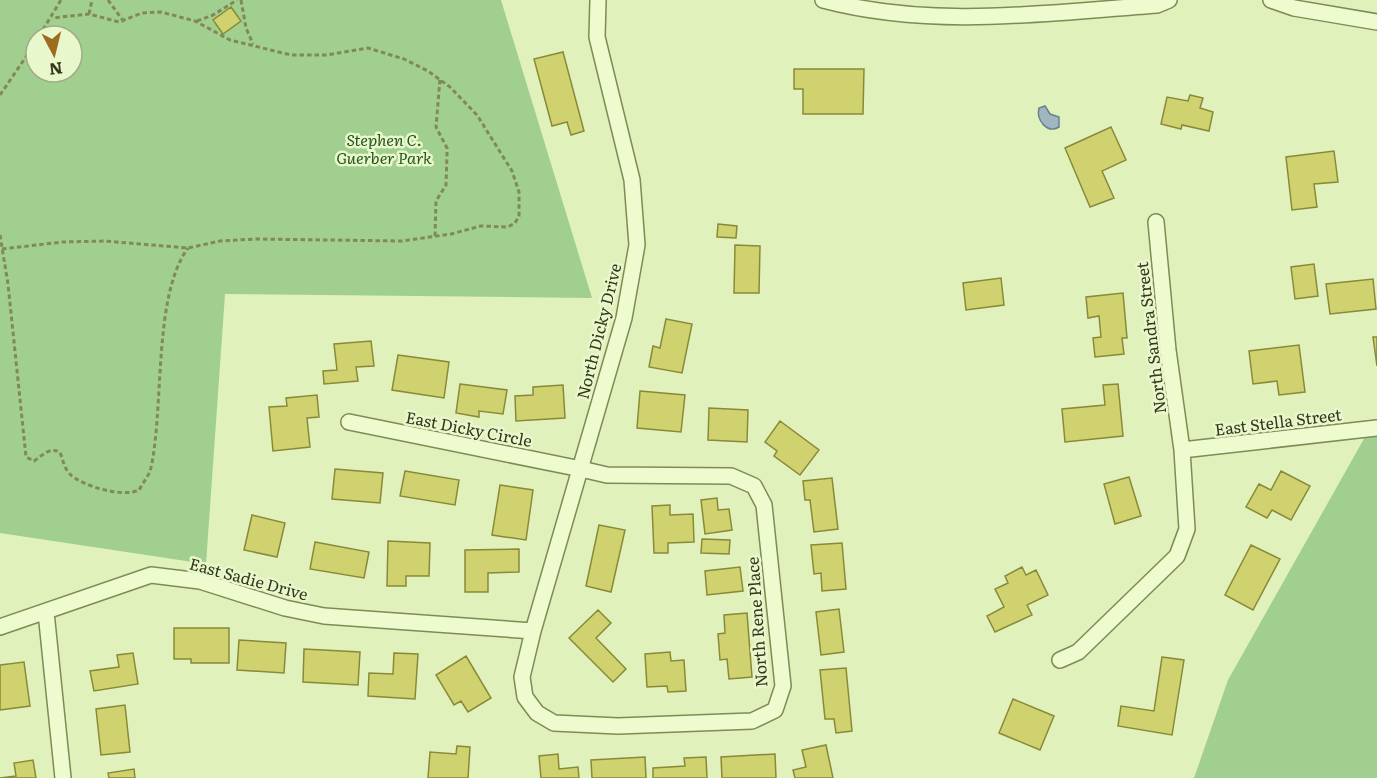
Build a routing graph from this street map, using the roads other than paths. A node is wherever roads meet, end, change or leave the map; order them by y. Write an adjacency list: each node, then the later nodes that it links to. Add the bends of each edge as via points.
1 (598, 0): 12 (street, North Dicky Drive, via 597,37 632,180 637,245 624,318)
2 (823, 0): 6 (street, via 887,14 935,17)
3 (1169, 0): 5 (street, via 1157,5)
4 (1272, 0): 7 (street, via 1294,8)
5 (1056, 6): 6 (street)
6 (1027, 7)
7 (1377, 22)
8 (1156, 222): 11 (street, North Sandra Street)
9 (349, 422): 12 (street, East Dicky Circle)
10 (1377, 428): 11 (street, East Stella Street)
11 (1182, 450): 16 (street, North Sandra Street, via 1187,529 1177,556 1078,652)
12 (581, 469): 15 (street, North Dicky Drive); 15 (street, North Rene Place, via 607,475 732,476 754,486 764,505 783,686 775,710 752,721 618,726 554,723 537,713 525,697 522,677)
13 (46, 612): 14 (street, East Sadie Drive); 15 (street, East Sadie Drive, via 151,575 200,581 324,616); 17 (street)
14 (0, 627)
15 (533, 631)
16 (1060, 660)
17 (63, 778)

